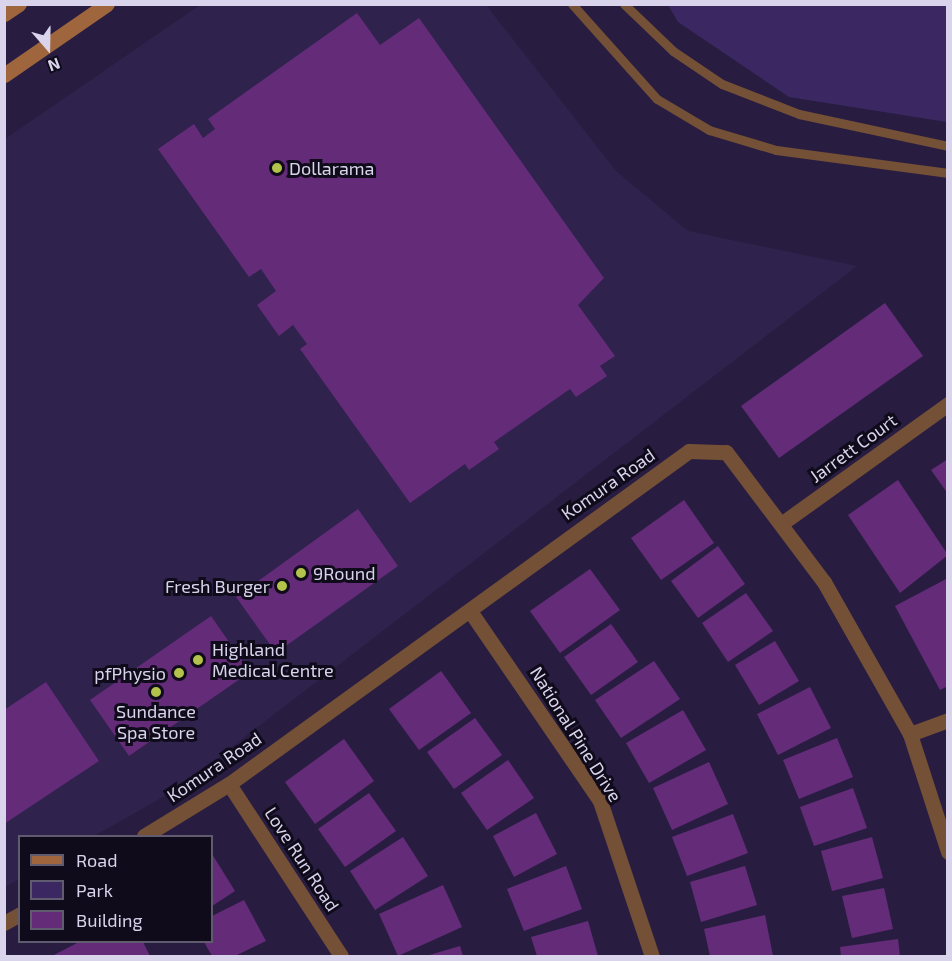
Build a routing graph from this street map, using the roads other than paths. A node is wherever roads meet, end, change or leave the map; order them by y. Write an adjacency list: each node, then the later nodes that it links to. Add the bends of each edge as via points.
1 (19, 4): 5 (main road)
2 (107, 4): 6 (main road)
3 (572, 4): 8 (lane, via 657,99 709,130 776,150)
4 (624, 4): 7 (lane, via 673,51 731,89 799,114)
5 (4, 14)
6 (4, 75)
7 (948, 146)
8 (948, 173)
9 (948, 404): 10 (street, Jarrett Court)
10 (781, 524): 11 (street, Komura Road, via 726,452 689,451 602,509); 13 (street, Komura Road, via 824,582)
11 (471, 611): 14 (street, Komura Road); 20 (street, National Pine Drive, via 600,801)
12 (948, 720): 13 (street)
13 (910, 734): 16 (street, Komura Road)
14 (229, 784): 15 (street, Komura Road); 19 (street, Love Run Road)
15 (147, 835)
16 (948, 852)
17 (18, 915): 18 (street)
18 (4, 923)
19 (341, 957)
20 (652, 957)

